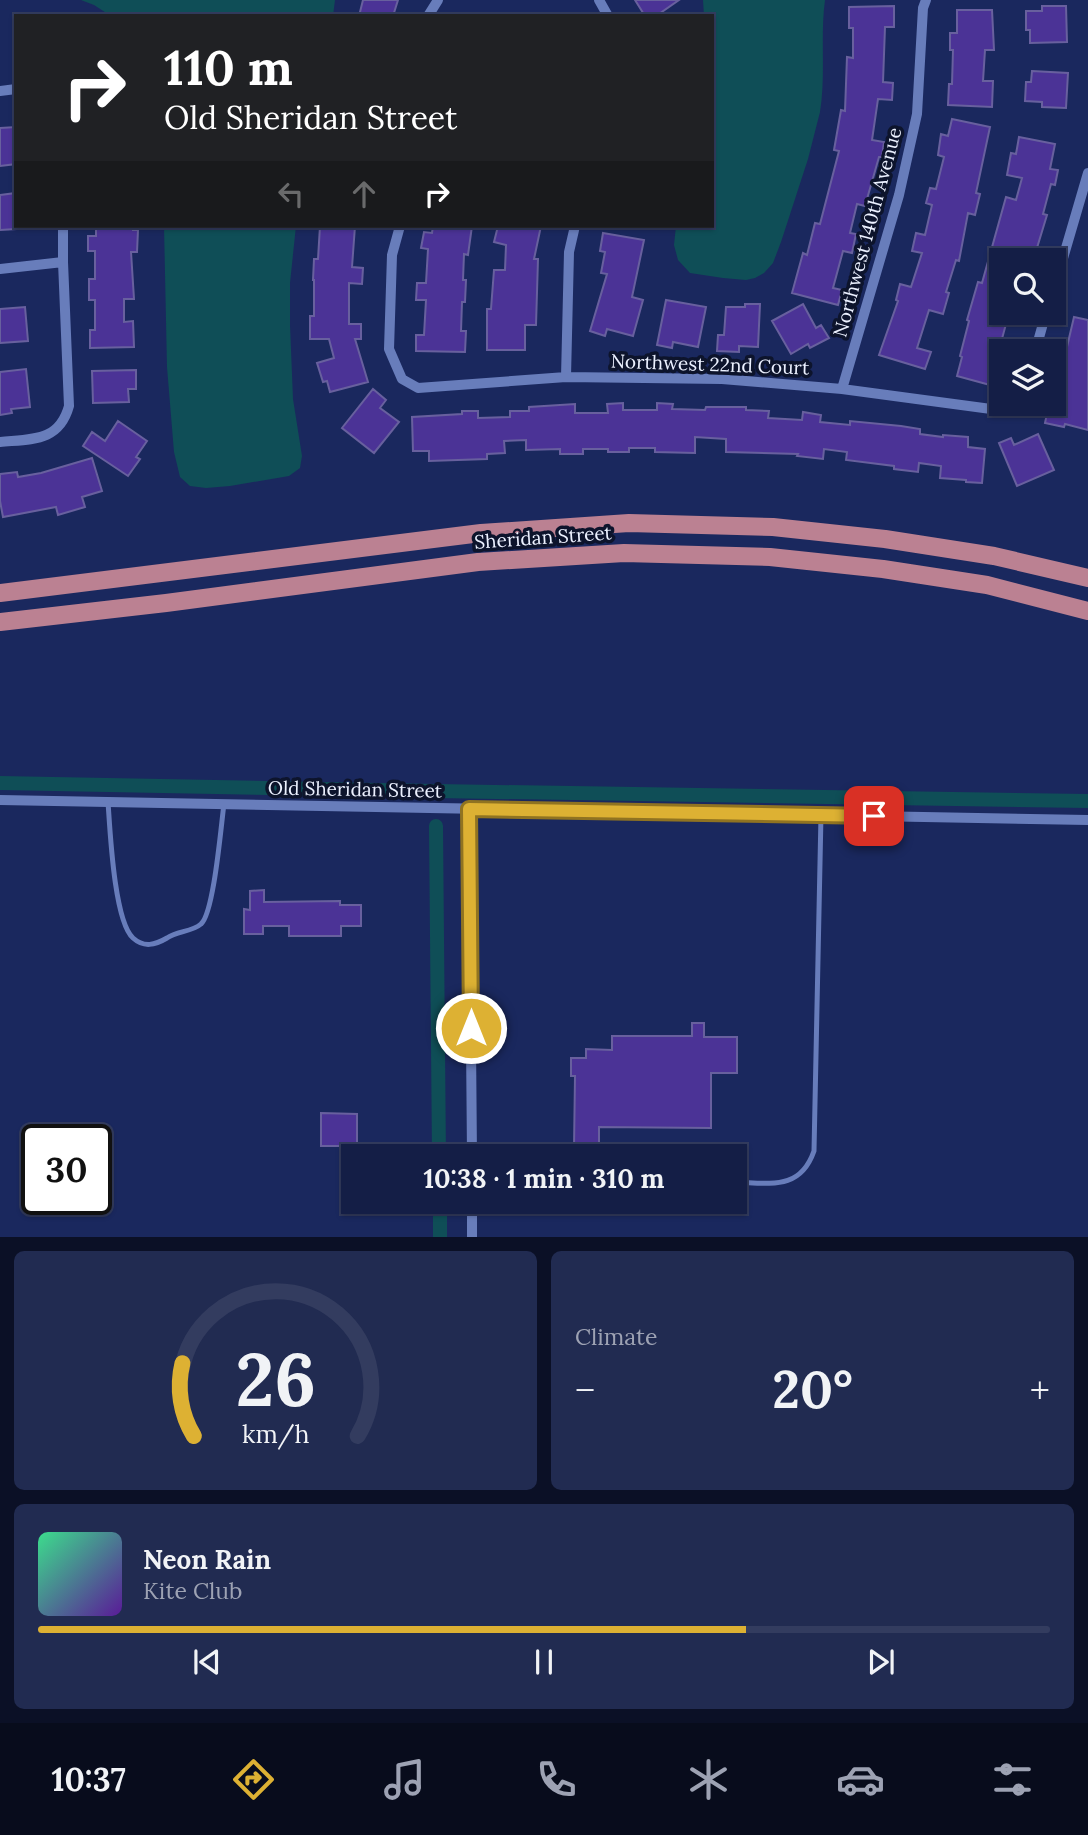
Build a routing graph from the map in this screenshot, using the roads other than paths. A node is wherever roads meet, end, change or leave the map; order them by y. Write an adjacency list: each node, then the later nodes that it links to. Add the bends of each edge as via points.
1 (926, 0): 10 (street, Northwest 140th Avenue, via 917,114 899,195)
2 (1088, 173): 6 (street)
3 (63, 228): 7 (street)
4 (400, 228): 9 (street, Northwest 22nd Court, via 393,255 388,349 402,379 418,388)
5 (575, 228): 9 (street, via 569,252)
6 (1066, 248)
7 (63, 262): 8 (street); 12 (street, via 69,406 65,420 51,434)
8 (0, 270)
9 (566, 377): 10 (street, Northwest 22nd Court, via 722,379)
10 (842, 388): 11 (street, Northwest 22nd Court)
11 (989, 409)
12 (0, 442)
13 (1088, 578): 14 (main road, Sheridan Street, via 994,556 885,539 773,527 629,523 481,533)
14 (0, 593)
15 (1088, 611): 16 (main road, Sheridan Street, via 987,585 883,569 770,557 624,553 478,562)
16 (0, 622)
17 (0, 800): 18 (street, Old Sheridan Street)
18 (108, 802): 19 (street, Old Sheridan Street); 19 (lane, via 115,884 123,918 132,937 146,945 200,926 206,918)
19 (224, 804): 20 (street, Old Sheridan Street)
20 (469, 809): 21 (street, Old Sheridan Street); 23 (street)
21 (821, 815): 22 (street, Old Sheridan Street); 24 (lane, via 814,1151 810,1163 793,1179)
22 (1088, 820)
23 (472, 1144)
24 (747, 1182)
25 (472, 1214): 26 (street)
26 (472, 1237)

